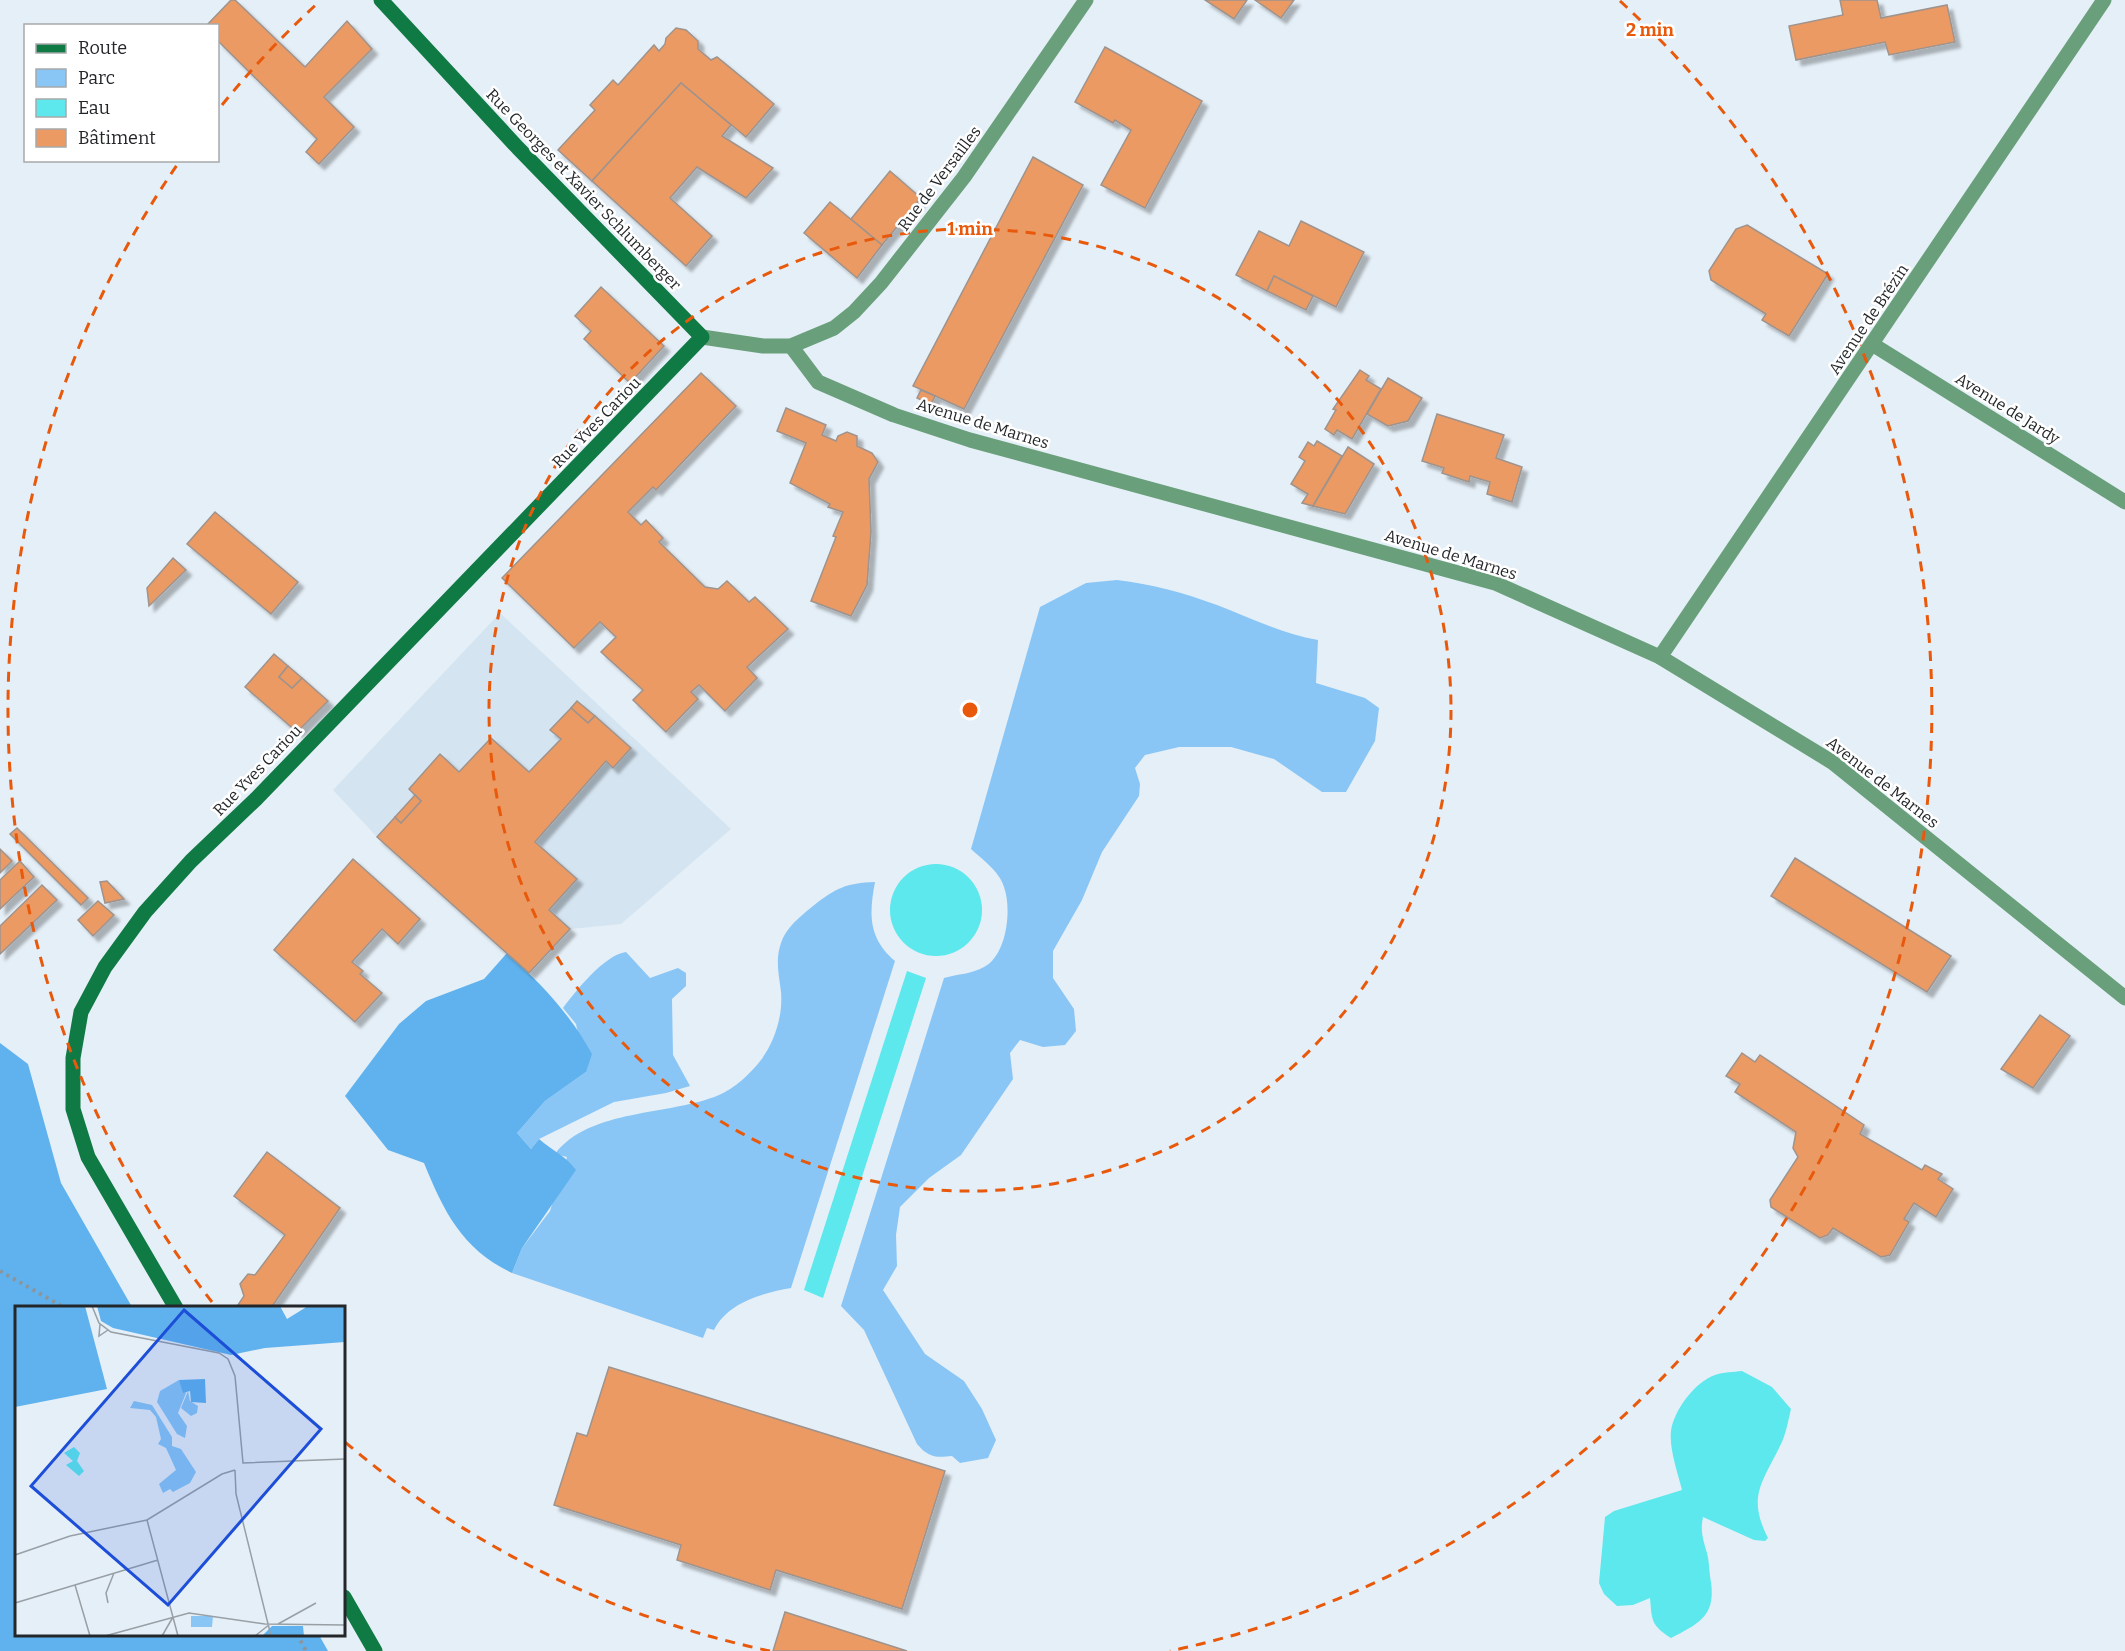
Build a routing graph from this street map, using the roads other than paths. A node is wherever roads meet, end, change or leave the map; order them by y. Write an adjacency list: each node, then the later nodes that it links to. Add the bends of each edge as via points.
1 (381, 0): 4 (main road, Rue Georges et Xavier Schlumberger)
2 (1086, 0): 6 (street, Rue de Versailles, via 964,177 881,283 834,328)
3 (2104, 0): 5 (street, Avenue de Brézin)
4 (702, 337): 6 (street); 10 (main road, Rue Yves Cariou, via 256,799 191,861 145,912 105,967 81,1012 73,1058 74,1109 88,1157)
5 (1872, 344): 7 (street, Avenue de Jardy); 8 (street, Avenue de Brézin)
6 (791, 346): 8 (street, Avenue de Marnes, via 818,382 894,415 970,440 1495,583)
7 (2125, 502)
8 (1660, 657): 9 (street, Avenue de Marnes, via 1833,762)
9 (2125, 998)
10 (175, 1306)
11 (345, 1598): 12 (main road)
12 (375, 1651)

